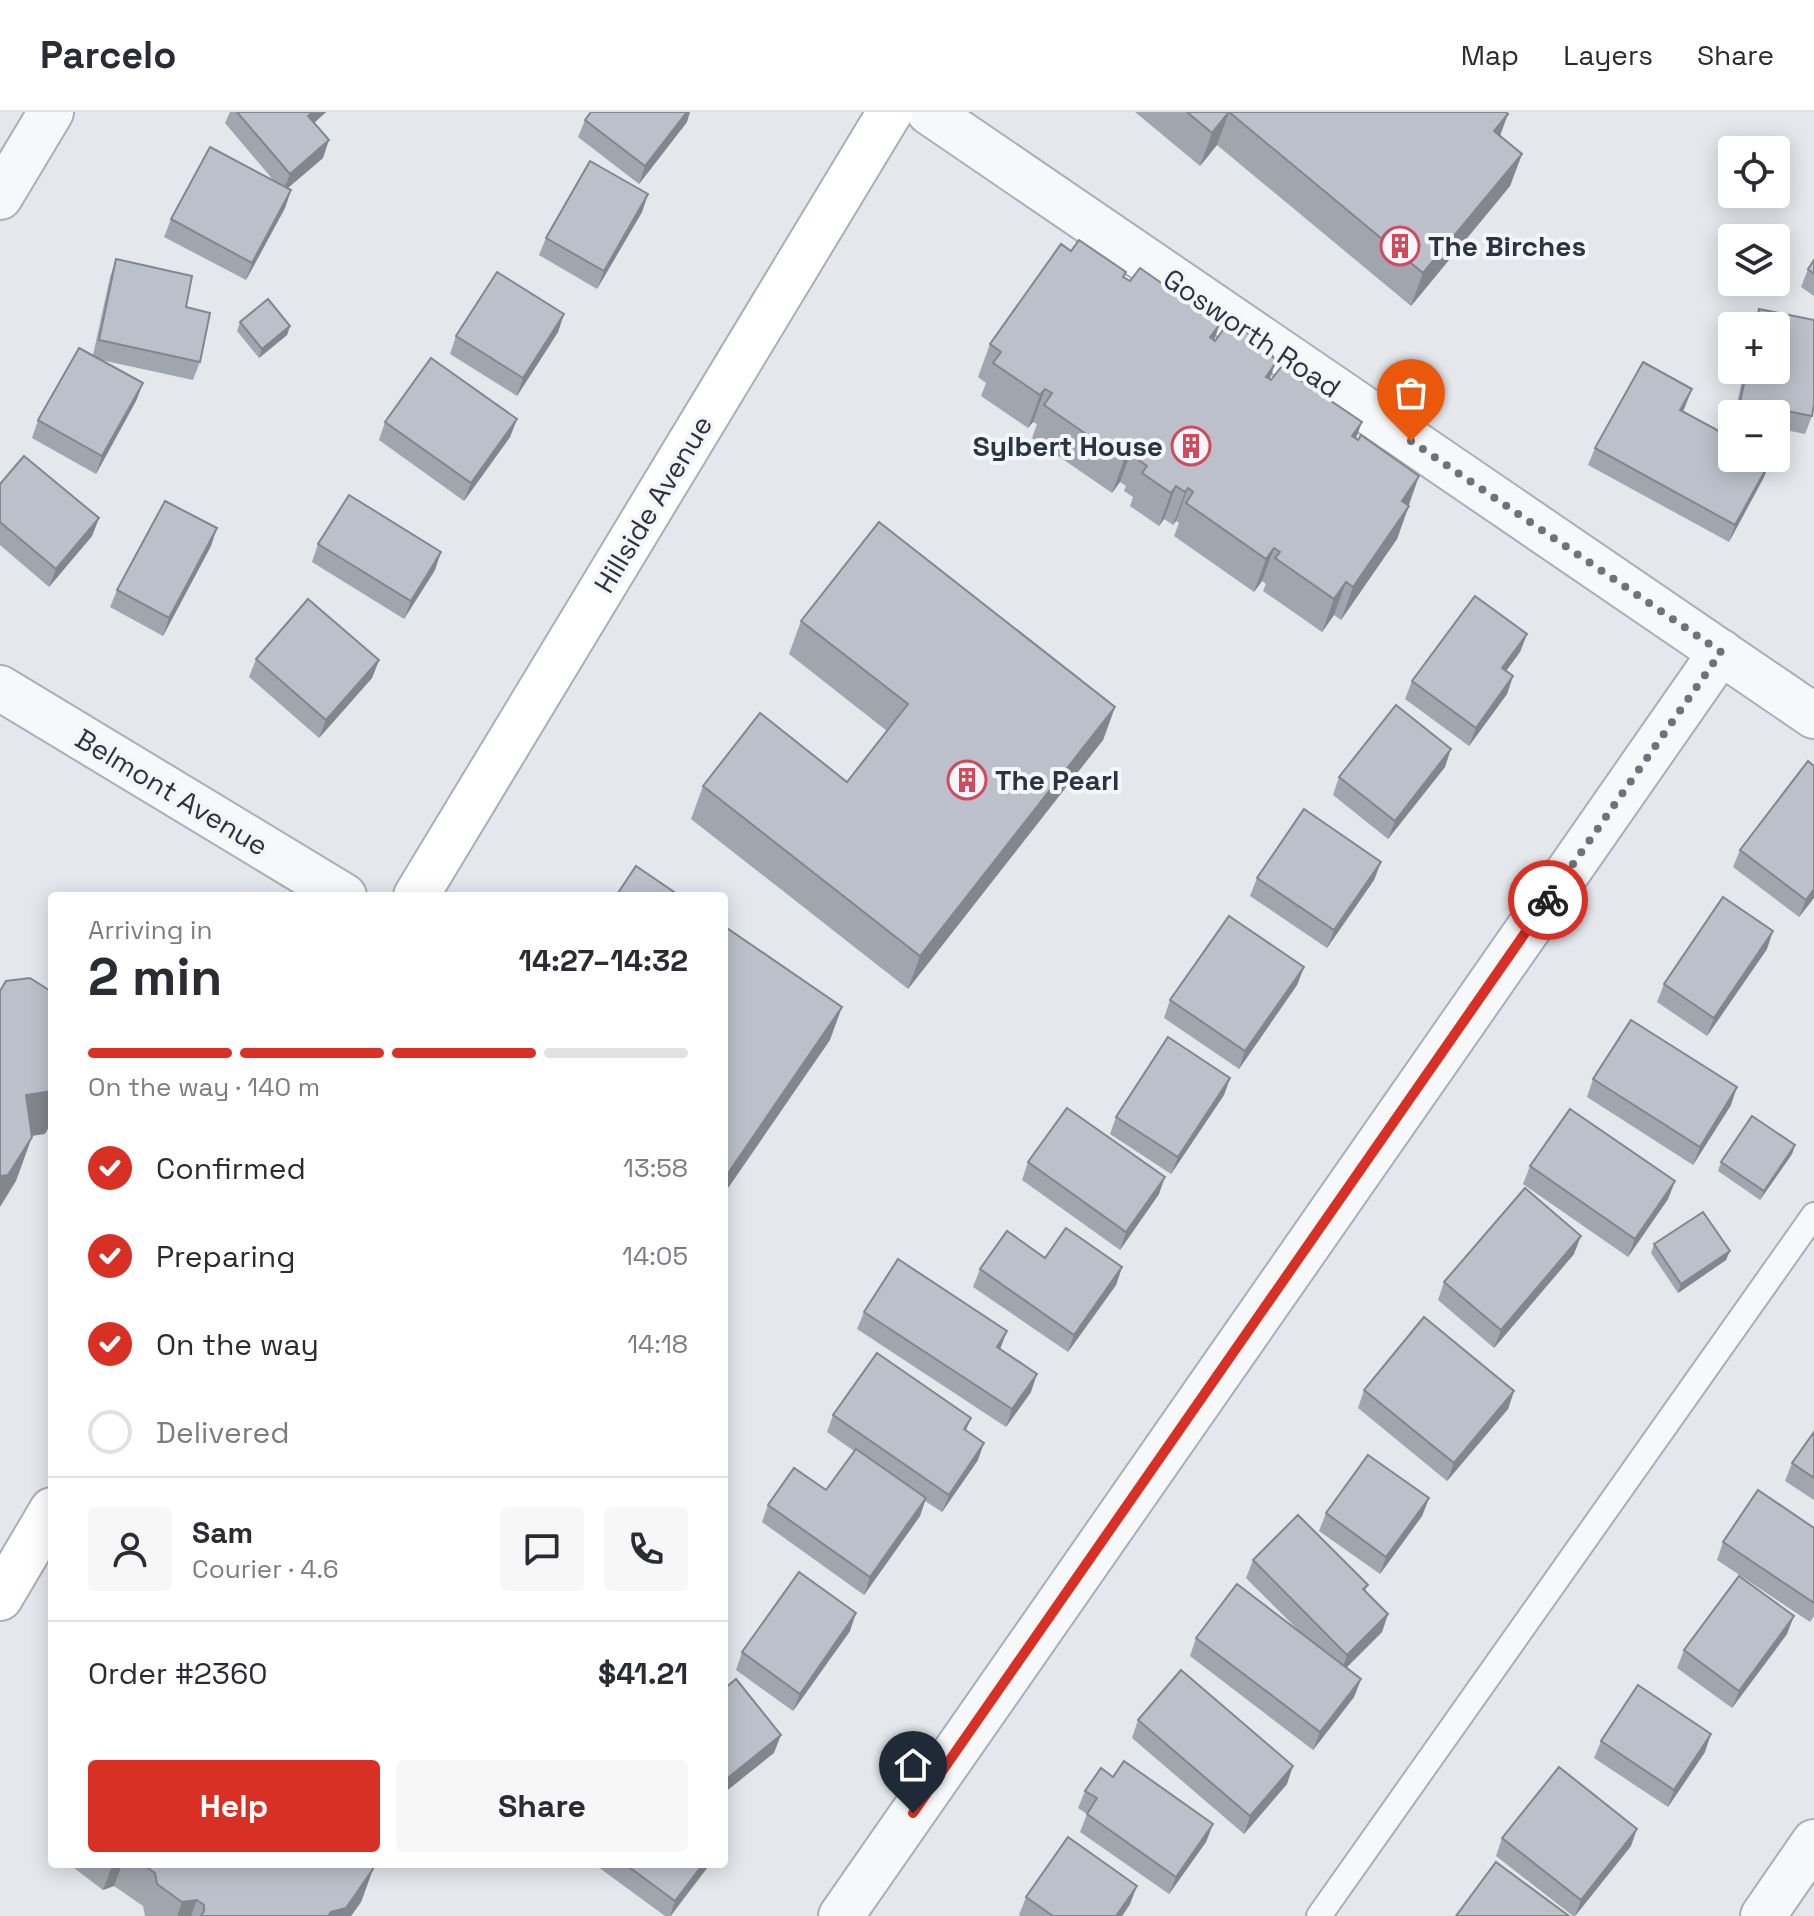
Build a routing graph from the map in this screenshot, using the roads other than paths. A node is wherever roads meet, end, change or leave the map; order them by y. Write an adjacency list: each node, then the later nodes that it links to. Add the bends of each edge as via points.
1 (51, 112): 4 (street)
2 (890, 112): 9 (main road, Hillside Avenue)
3 (929, 112): 5 (street, Gosworth Road)
4 (0, 197)
5 (1721, 652): 7 (street, Gosworth Road); 14 (street)
6 (0, 688): 8 (street, Belmont Avenue)
7 (1808, 698)
8 (337, 892)
9 (418, 892)
10 (1814, 1215): 15 (lane)
11 (48, 1517): 12 (main road)
12 (0, 1598)
13 (1814, 1842): 16 (street)
14 (841, 1916)
15 (1319, 1916)
16 (1763, 1916)

